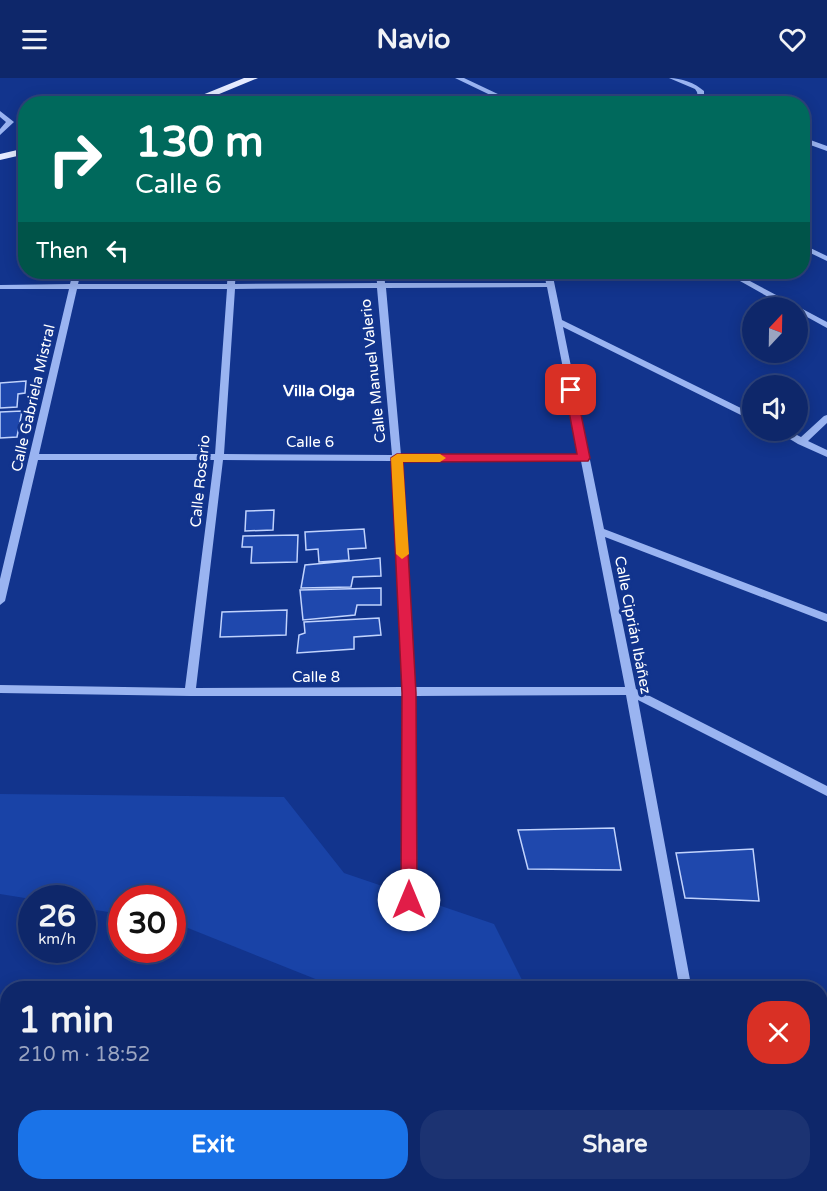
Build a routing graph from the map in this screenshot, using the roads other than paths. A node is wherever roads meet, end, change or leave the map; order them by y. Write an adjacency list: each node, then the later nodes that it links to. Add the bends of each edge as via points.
1 (253, 78): 4 (main road)
2 (458, 78): 5 (street)
3 (672, 78): 6 (street, via 698,88)
4 (206, 96)
5 (498, 96)
6 (700, 96)
7 (0, 113): 8 (street, via 10,122)
8 (0, 133)
9 (810, 142): 10 (street)
10 (827, 149)
11 (18, 154): 12 (main road)
12 (0, 157)
13 (810, 250): 14 (street)
14 (827, 259)
15 (76, 279): 21 (street, Calle Gabriela Mistral)
16 (231, 279): 22 (street, Calle Rosario)
17 (380, 279): 24 (street, Calle Manuel Valerio)
18 (549, 279): 20 (street, Calle Ciprián Ibáñez)
19 (741, 279): 25 (street)
20 (550, 285): 24 (street); 27 (street, Calle Ciprián Ibáñez)
21 (74, 286): 22 (street); 23 (street); 33 (street, Calle Gabriela Mistral)
22 (230, 286): 24 (street); 34 (street, Calle Rosario)
23 (0, 287)
24 (380, 287): 35 (street, Calle Manuel Valerio)
25 (775, 297)
26 (808, 315): 28 (street)
27 (557, 321): 29 (street); 36 (street, Calle Ciprián Ibáñez)
28 (827, 325)
29 (742, 413)
30 (827, 418): 31 (street)
31 (801, 442): 32 (street)
32 (827, 454)
33 (35, 457): 34 (street, Calle 6); 38 (street, Calle Gabriela Mistral)
34 (219, 457): 35 (street, Calle 6); 42 (street, Calle Rosario)
35 (397, 458): 36 (street, Calle 6); 43 (street, Calle Manuel Valerio)
36 (584, 458): 37 (street, Calle Ciprián Ibáñez)
37 (599, 531): 39 (street); 41 (street, Calle Ciprián Ibáñez)
38 (0, 601)
39 (827, 618)
40 (0, 689): 42 (street, Calle 8)
41 (631, 691): 43 (street, Calle 8); 44 (street); 46 (street, Calle Ciprián Ibáñez)
42 (190, 692): 43 (street, Calle 8)
43 (409, 693): 45 (street, Calle Manuel Valerio)
44 (827, 791)
45 (409, 900)
46 (684, 981)

